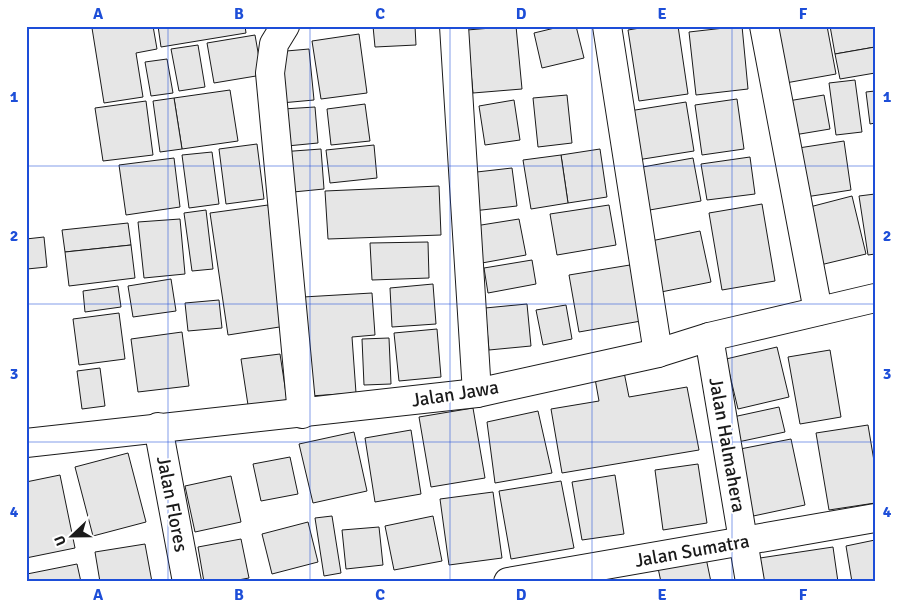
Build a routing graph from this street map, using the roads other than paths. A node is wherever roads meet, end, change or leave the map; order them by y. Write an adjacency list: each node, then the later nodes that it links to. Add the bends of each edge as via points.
1 (285, 26): 10 (street, via 274,44 270,73)
2 (454, 26): 9 (street)
3 (606, 26): 8 (street)
4 (764, 26): 6 (street)
5 (875, 298): 6 (street, Jalan Jawa)
6 (818, 312): 7 (street, Jalan Jawa)
7 (709, 337): 8 (street, Jalan Jawa); 14 (street, Jalan Halmahera)
8 (658, 353): 9 (street, Jalan Jawa)
9 (477, 393): 10 (street, Jalan Jawa)
10 (302, 414): 11 (street, Jalan Jawa)
11 (158, 427): 12 (street, Jalan Jawa); 16 (street, Jalan Flores)
12 (26, 443)
13 (875, 518): 14 (street, Jalan Sumatra)
14 (744, 542): 15 (street, Jalan Sumatra); 18 (street, Jalan Halmahera)
15 (552, 578): 17 (street, Jalan Sumatra)
16 (187, 582)
17 (508, 582)
18 (750, 582)

